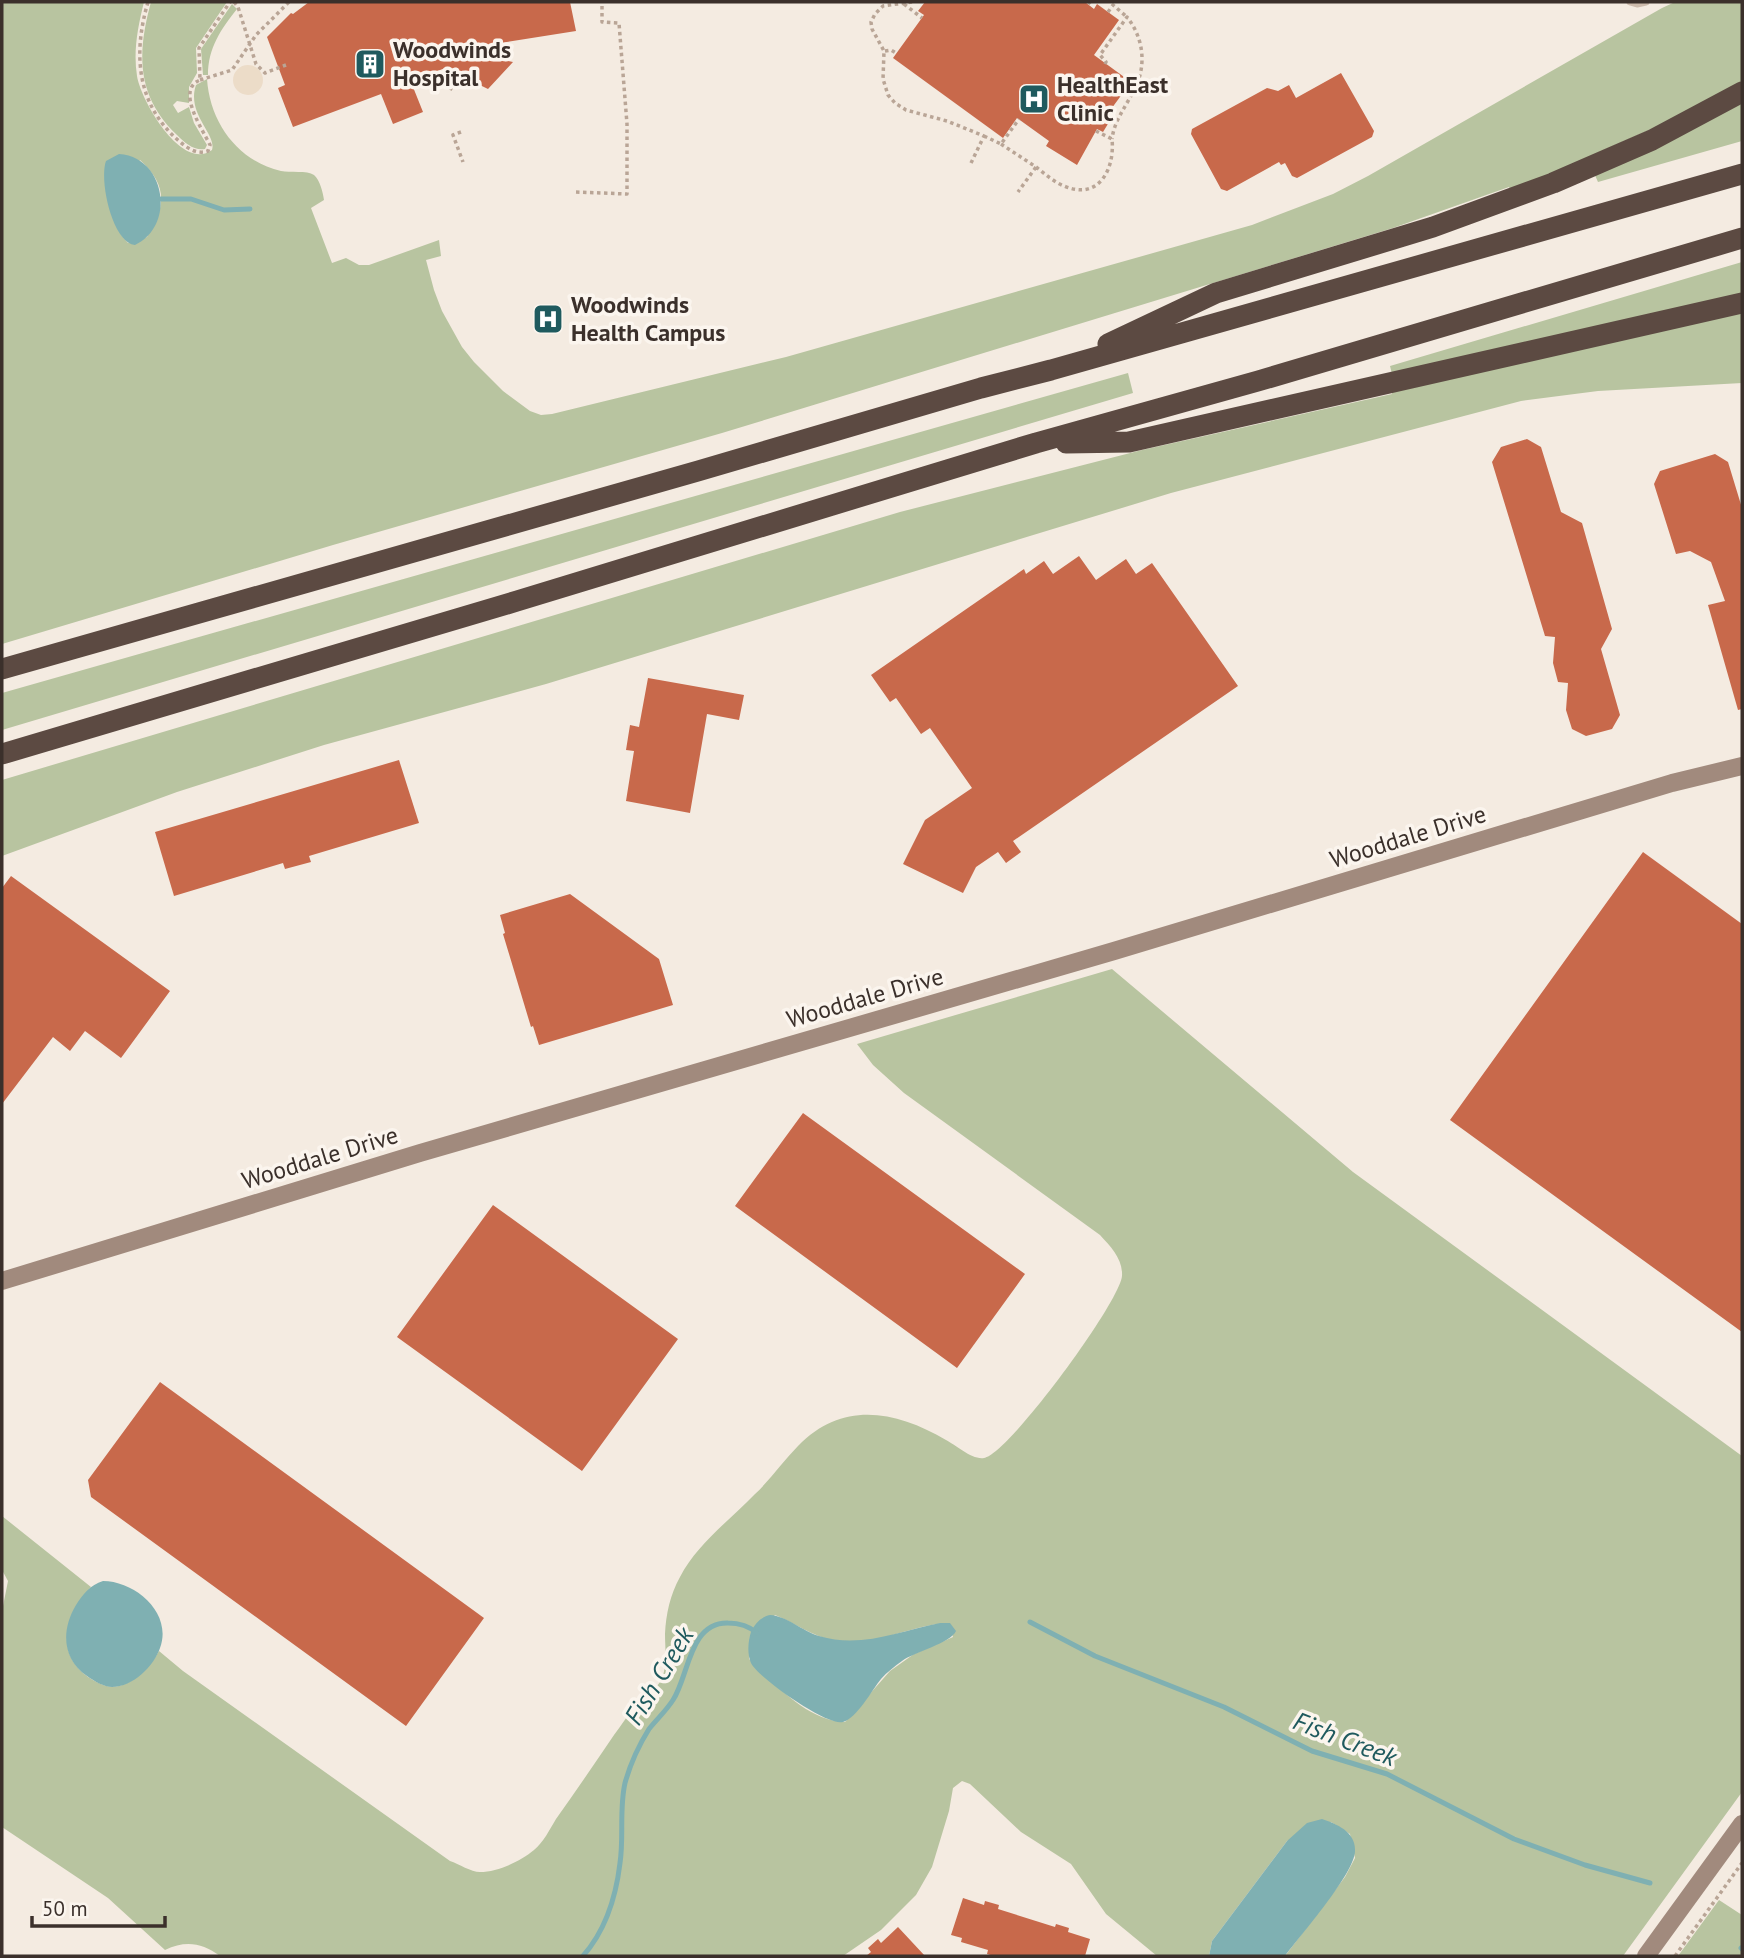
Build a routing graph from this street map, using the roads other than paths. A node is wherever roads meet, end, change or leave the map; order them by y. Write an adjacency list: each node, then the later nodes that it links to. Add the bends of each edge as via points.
1 (1629, 2): 2 (lane)
2 (1646, 2)
3 (1742, 92): 7 (highway, via 1652,140 1572,175 1433,226 1216,293)
4 (1742, 174): 7 (highway)
5 (1742, 238): 8 (highway)
6 (1742, 303): 8 (highway, via 1129,442)
7 (1051, 370): 9 (highway)
8 (1036, 443): 10 (highway)
9 (2, 669)
10 (2, 754)
11 (1742, 766): 12 (street, Wooddale Drive, via 420,1153)
12 (2, 1282)
13 (1742, 1824): 14 (street)
14 (1646, 1956)

